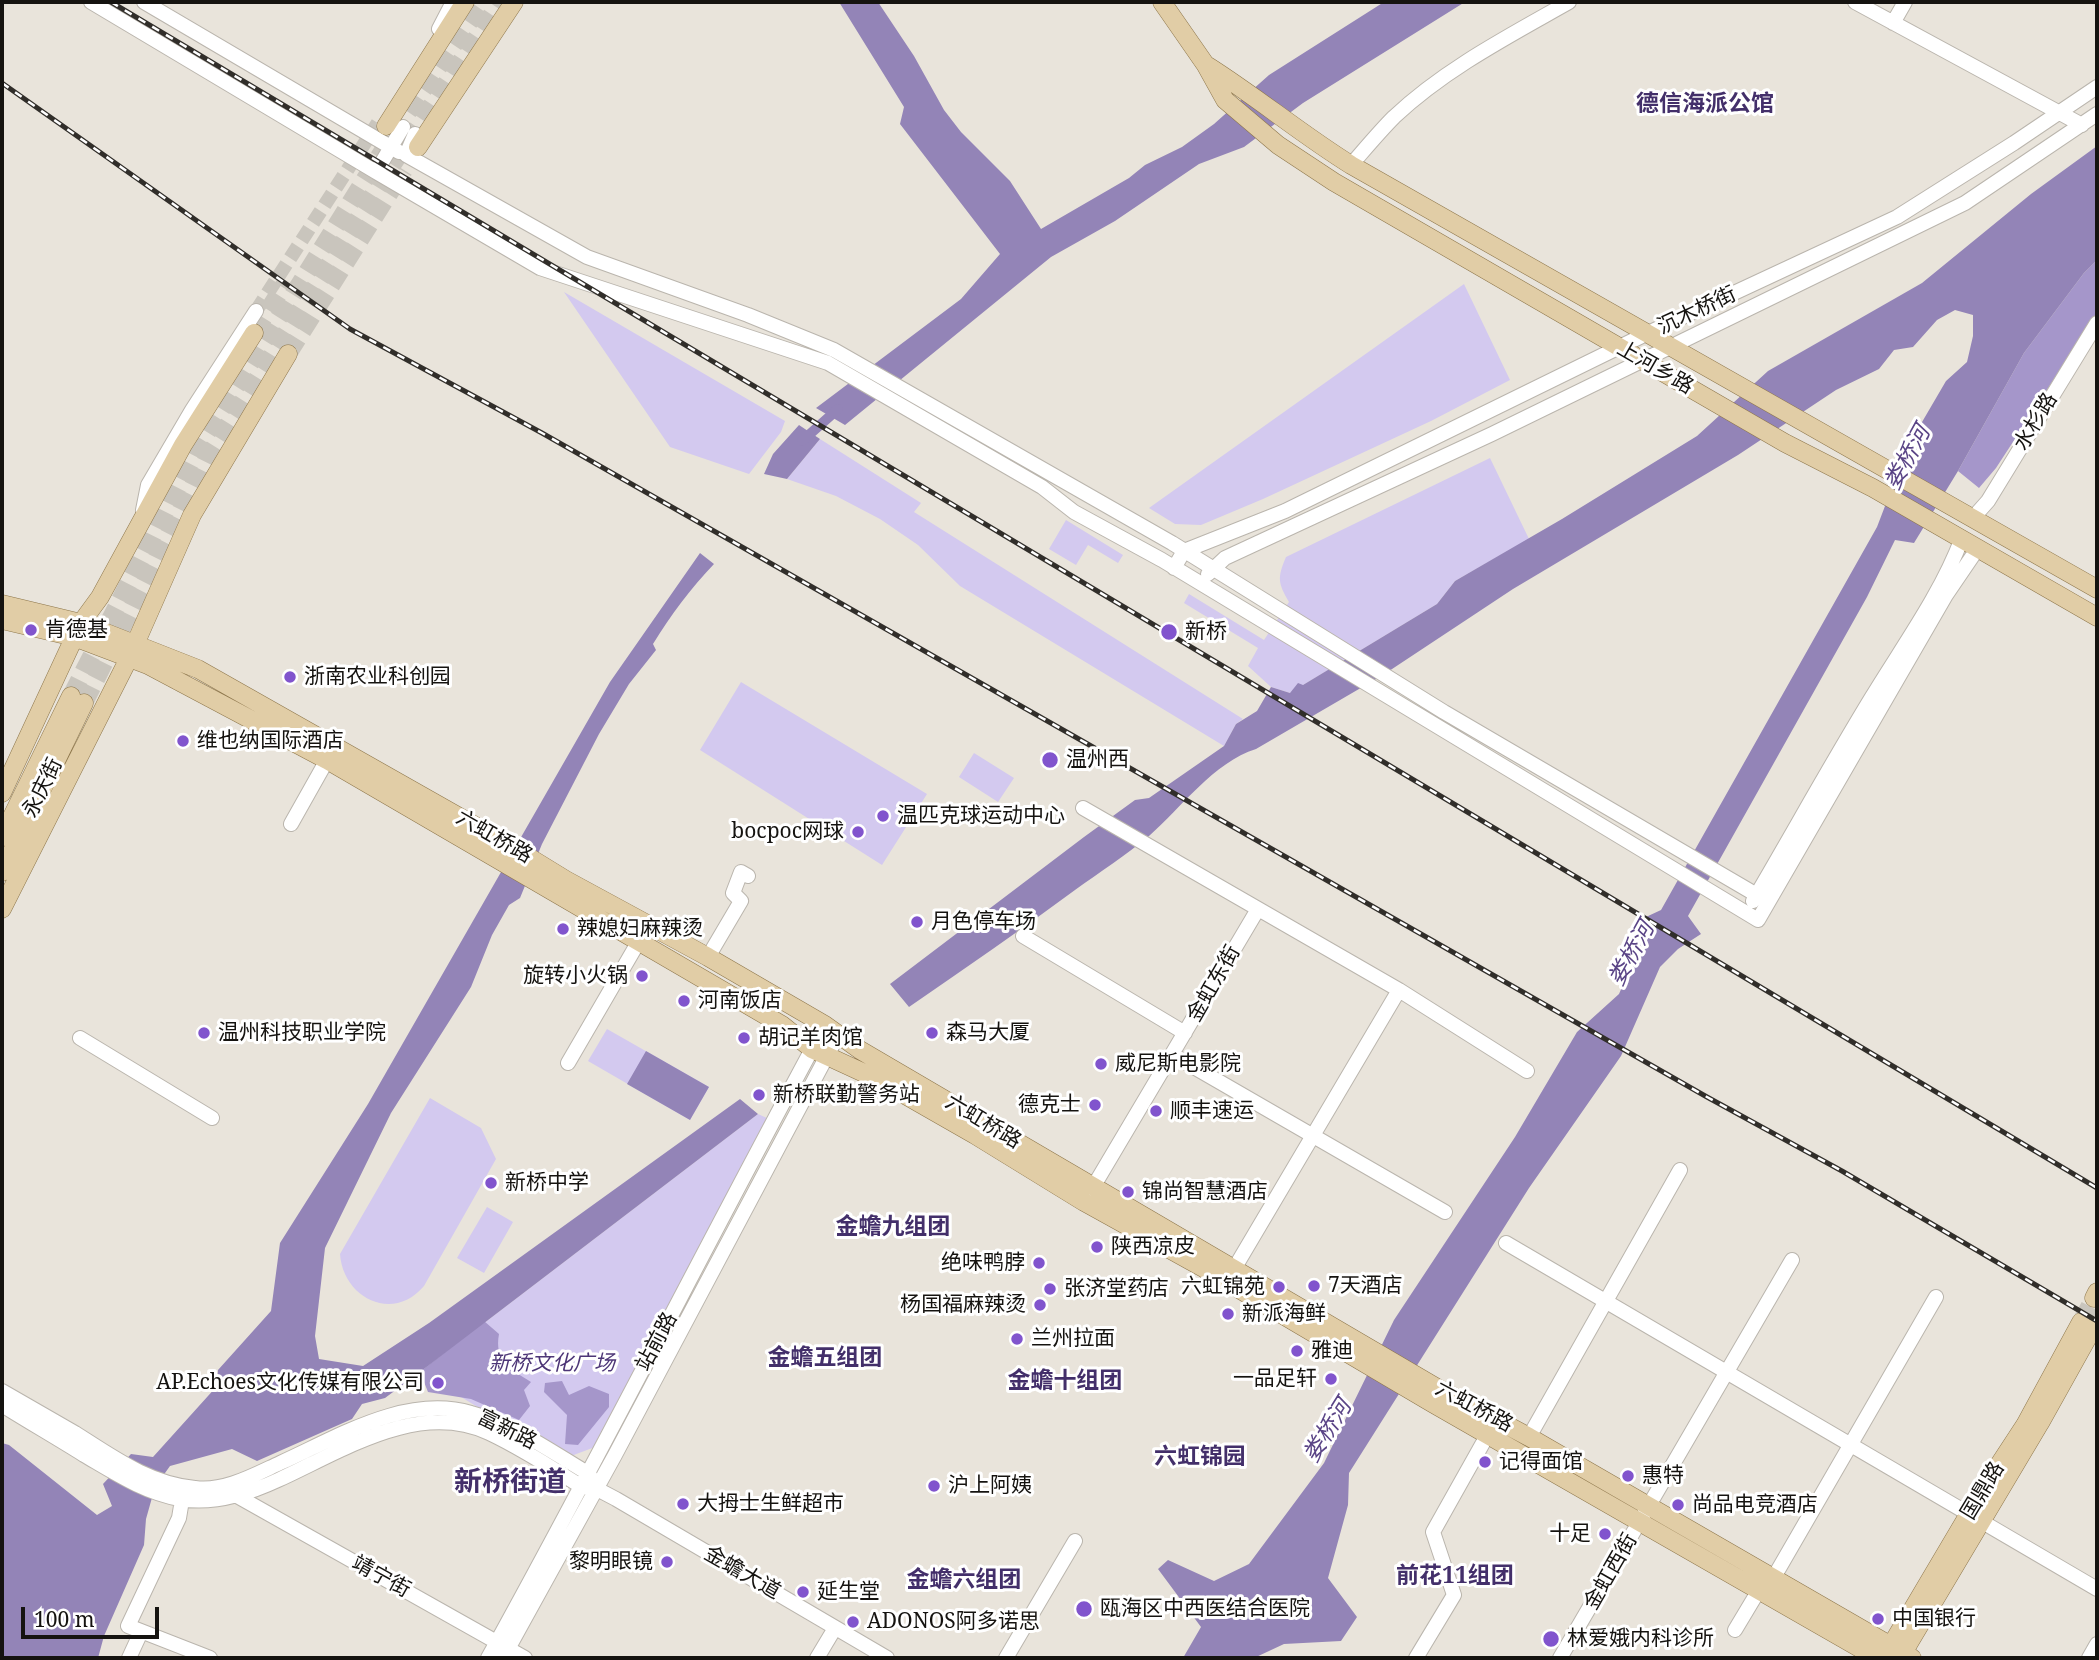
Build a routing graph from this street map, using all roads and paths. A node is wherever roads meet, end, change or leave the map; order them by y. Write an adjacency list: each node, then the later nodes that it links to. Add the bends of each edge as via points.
1 (90, 2): 19 (street)
2 (144, 2): 17 (street)
3 (453, 2): 16 (street)
4 (465, 2): 16 (main road)
5 (514, 2): 16 (main road)
6 (1162, 2): 11 (main road)
7 (1569, 2): 18 (street, via 1440,79 1395,117)
8 (1855, 2): 10 (street)
9 (1905, 2): 10 (street)
10 (1893, 23): 13 (street)
11 (1205, 64): 18 (main road, 上河乡路); 25 (main road, 上河乡路, via 1225,100 1278,145)
12 (2097, 86): 13 (street, 沉木桥街)
13 (2059, 113): 15 (street); 23 (street, 沉木桥街, via 1896,217)
14 (2097, 114): 15 (street, 沉木桥街)
15 (2081, 125): 24 (street, 沉木桥街, via 1965,203)
16 (401, 135): 17 (street); 17 (street); 32 (street, via 587,257 834,350)
17 (390, 149): 19 (street)
18 (1351, 165): 23 (main road, 上河乡路)
19 (376, 172): 33 (street, via 540,268 828,363)
20 (256, 312): 29 (street, via 148,485)
21 (2097, 323): 28 (street, 水杉路, via 1988,501)
22 (254, 333): 29 (main road)
23 (1647, 334): 24 (main road, 上河乡路); 25 (street, 沉木桥街)
24 (1670, 347): 27 (street, 沉木桥街); 28 (main road, 上河乡路)
25 (1621, 348): 27 (main road, 上河乡路); 32 (street, 沉木桥街, via 1285,511)
26 (288, 354): 41 (main road, via 192,515)
27 (1642, 360): 30 (main road, 上河乡路); 34 (street, 沉木桥街)
28 (1972, 519): 36 (main road, 上河乡路)
29 (141, 521): 40 (main road)
30 (1962, 538): 31 (main road, 上河乡路); 50 (street, via 1934,595 1827,770)
31 (1978, 548): 38 (main road, 上河乡路); 50 (street)
32 (1184, 551): 33 (street); 34 (street)
33 (1174, 568): 35 (street)
34 (1212, 568): 35 (street, 沉木桥街); 50 (street, via 1444,712)
35 (1201, 584): 50 (street, via 1758,920)
36 (2097, 589)
37 (2, 604): 40 (main road, 六虹桥路)
38 (2097, 617)
39 (2, 620): 40 (main road, 六虹桥路)
40 (78, 630): 41 (main road, 六虹桥路); 43 (main road)
41 (132, 650): 42 (main road, 六虹桥路, via 148,665); 48 (main road, 六虹桥路, via 198,669 509,845); 51 (main road)
42 (327, 760): 45 (street); 48 (main road, 六虹桥路, via 502,862)
43 (2, 793)
44 (1083, 808): 52 (street)
45 (291, 824)
46 (2, 838): 47 (main road, 永庆街, via 78,699)
47 (2, 872)
48 (535, 872): 54 (main road, 六虹桥路); 55 (main road, 六虹桥路)
49 (748, 876): 55 (street, via 741,872 733,893 741,901)
50 (1762, 898)
51 (3, 908)
52 (1258, 909): 56 (street); 58 (street, 金虹东街)
53 (1023, 936): 58 (street)
54 (639, 941): 60 (main road, 六虹桥路, via 782,1025); 62 (street)
55 (708, 957): 57 (main road, 六虹桥路)
56 (1399, 990): 63 (street); 65 (street)
57 (832, 1030): 60 (street, 站前路); 67 (main road, 六虹桥路)
58 (1185, 1033): 61 (street, 金虹东街)
59 (80, 1038): 64 (street)
60 (819, 1052): 67 (main road, 六虹桥路); 84 (street, 站前路, via 654,1346); 86 (street, 站前路)
61 (1173, 1055): 65 (street); 67 (street, 金虹东街)
62 (568, 1063)
63 (1527, 1071)
64 (212, 1118)
65 (1313, 1136): 68 (street); 71 (street)
66 (1680, 1170): 73 (street)
67 (1089, 1195): 71 (main road, 六虹桥路); 75 (main road, 六虹桥路)
68 (1445, 1212)
69 (1506, 1243): 73 (street)
70 (1792, 1261): 76 (street, 金虹西街)
71 (1234, 1269): 75 (main road, 六虹桥路)
72 (1936, 1297): 82 (street)
73 (1605, 1301): 76 (street); 81 (street)
74 (2087, 1325): 90 (main road, 国鼎路, via 2025,1424)
75 (1348, 1344): 78 (main road, 六虹桥路)
76 (1726, 1372): 82 (street); 89 (street, 金虹西街)
77 (2, 1391): 83 (street, 富新路)
78 (1435, 1396): 80 (main road, 六虹桥路); 81 (main road, 六虹桥路)
79 (2, 1405): 83 (street, 富新路)
80 (1488, 1434): 89 (main road, 六虹桥路); 109 (street, via 1433,1532 1454,1595)
81 (1529, 1437): 89 (main road, 六虹桥路)
82 (1849, 1444): 90 (street); 92 (street)
83 (133, 1476): 85 (street, 富新路)
84 (585, 1480): 85 (street, 富新路, via 495,1421 438,1409 396,1414 367,1424 234,1483 198,1489); 86 (street, 富新路); 87 (street, 富新路, via 488,1432 451,1423 414,1423 380,1433); 99 (street, 站前路)
85 (160, 1488): 88 (street, 富新路)
86 (597, 1489): 95 (street, 金蟾大道); 99 (street, 站前路)
87 (237, 1496): 88 (street, 富新路); 99 (street, 靖宁街)
88 (182, 1500): 97 (street, via 179,1518 128,1626)
89 (1644, 1514): 92 (main road, 六虹桥路); 94 (main road, 六虹桥路); 101 (street, 金虹西街)
90 (1975, 1518): 93 (street); 100 (main road, 国鼎路)
91 (1075, 1541): 108 (street)
92 (1774, 1577): 100 (main road, 六虹桥路)
93 (2097, 1589)
94 (1759, 1590): 96 (street); 110 (main road, 六虹桥路)
95 (835, 1628): 106 (street); 107 (street, 金蟾大道)
96 (1735, 1630)
97 (141, 1632): 102 (street); 103 (street)
98 (2097, 1644): 111 (street)
99 (503, 1650): 104 (street, 站前路); 105 (street, 靖宁街)
100 (1898, 1655)
101 (1563, 1657)
102 (129, 1658)
103 (210, 1658)
104 (488, 1658)
105 (525, 1658)
106 (817, 1658)
107 (887, 1658)
108 (1006, 1658)
109 (1417, 1658)
110 (1877, 1658)
111 (2089, 1658)

